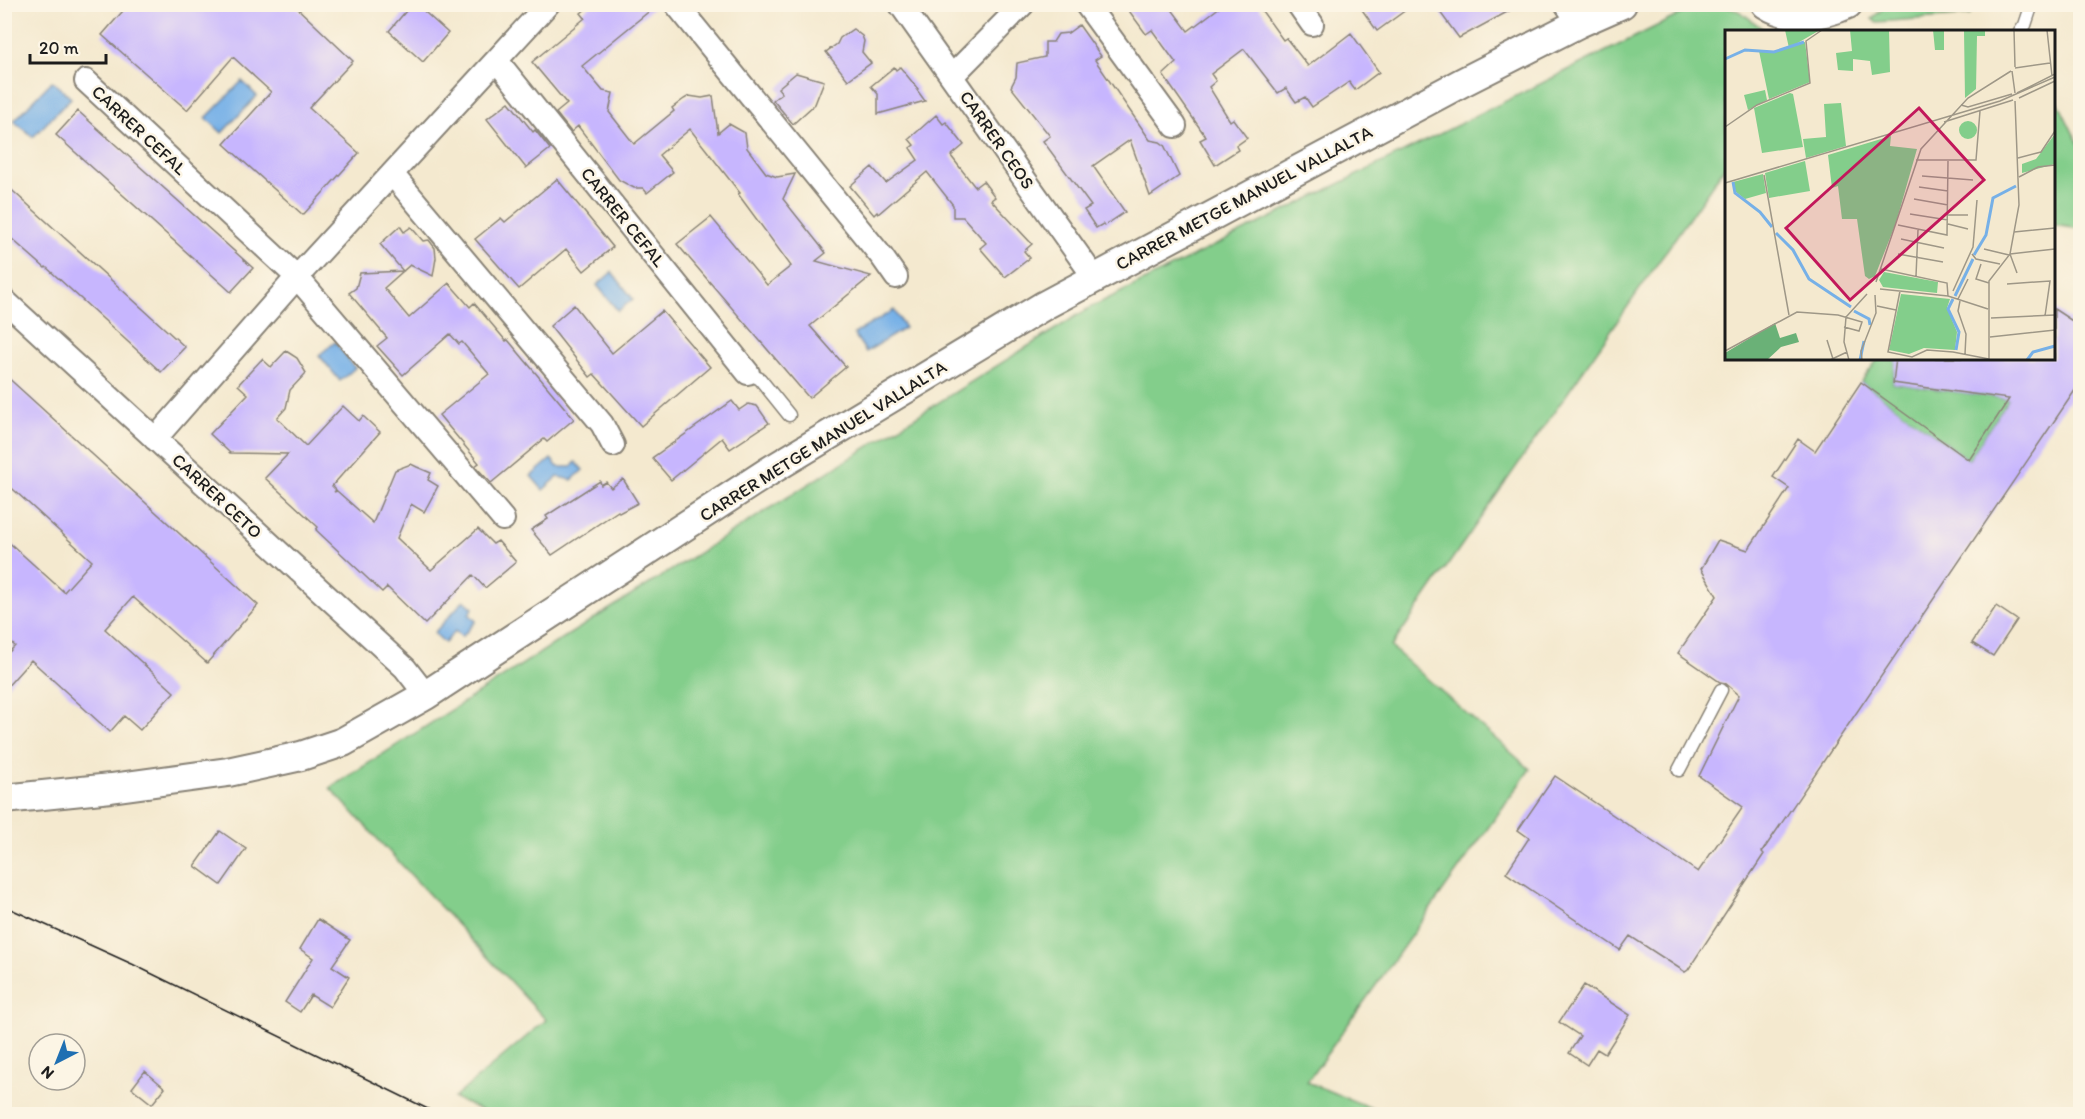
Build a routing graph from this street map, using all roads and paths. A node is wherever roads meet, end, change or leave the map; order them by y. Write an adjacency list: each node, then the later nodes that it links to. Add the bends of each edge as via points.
1 (549, 4): 14 (street)
2 (676, 4): 21 (street)
3 (900, 4): 15 (street, CARRER CEOS)
4 (1023, 4): 15 (street)
5 (1086, 4): 17 (street)
6 (1298, 4): 12 (street)
7 (1622, 4): 11 (street, CARRER METGE MANUEL VALLALTA)
8 (1766, 4): 9 (street, via 1797,15 1822,14)
9 (1848, 4)
10 (2032, 4): 13 (lane)
11 (1573, 14): 20 (street, CARRER METGE MANUEL VALLALTA, via 1462,82)
12 (1312, 24)
13 (2021, 30)
14 (497, 61): 18 (street); 23 (street, CARRER CEFAL)
15 (952, 76): 20 (street, CARRER CEOS)
16 (86, 81): 19 (street, CARRER CEFAL)
17 (1175, 126)
18 (393, 175): 19 (street); 26 (street, via 602,424)
19 (297, 277): 25 (street); 27 (street, CARRER CEFAL)
20 (1094, 277): 29 (street, CARRER METGE MANUEL VALLALTA, via 771,470)
21 (896, 278)
22 (4, 300): 25 (street, CARRER CETO)
23 (748, 373): 24 (lane, via 760,379)
24 (789, 415)
25 (155, 439): 29 (street, CARRER CETO, via 405,668)
26 (613, 445)
27 (503, 519)
28 (1721, 690): 30 (lane)
29 (426, 695): 31 (street, CARRER METGE MANUEL VALLALTA, via 343,742 301,756 111,789)
30 (1679, 770)
31 (4, 799)

